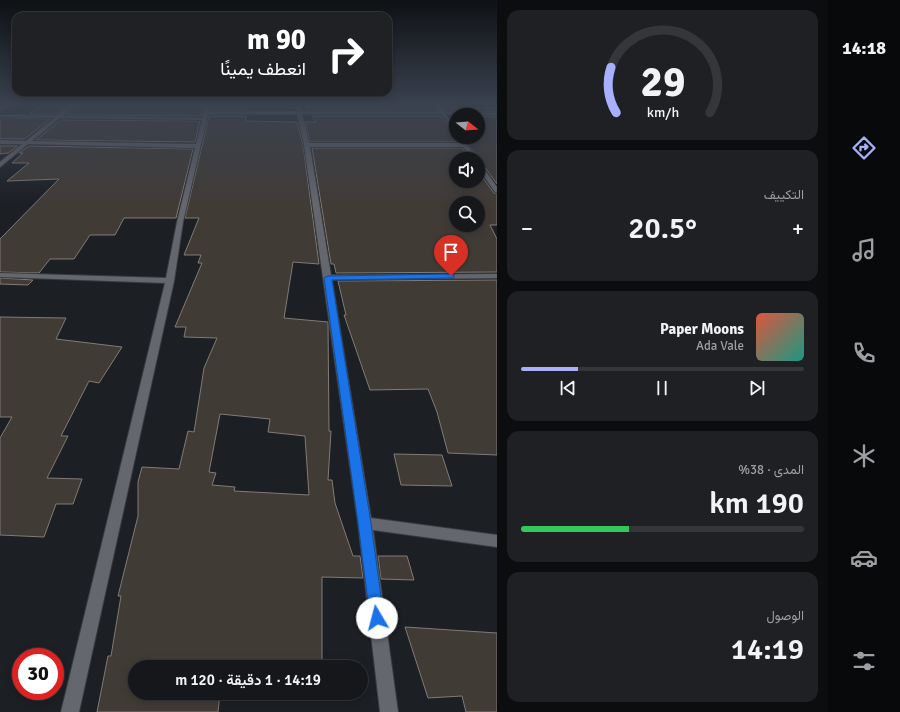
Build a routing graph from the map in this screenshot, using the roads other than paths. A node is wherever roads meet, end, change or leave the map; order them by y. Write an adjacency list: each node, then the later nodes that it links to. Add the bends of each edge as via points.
1 (33, 137): 5 (street)
2 (199, 137): 8 (street)
3 (305, 137): 6 (street)
4 (0, 142): 5 (street)
5 (26, 143): 8 (street); 10 (street)
6 (307, 145): 7 (street); 15 (street)
7 (465, 145): 9 (street)
8 (197, 146): 16 (street)
9 (470, 152)
10 (0, 165)
11 (485, 174): 12 (street)
12 (497, 191)
13 (4, 275): 16 (street); 17 (street)
14 (497, 276): 15 (street)
15 (328, 278): 18 (street)
16 (170, 281): 20 (street)
17 (0, 285)
18 (365, 523): 19 (street); 21 (street)
19 (497, 541)
20 (70, 712)
21 (389, 712)

